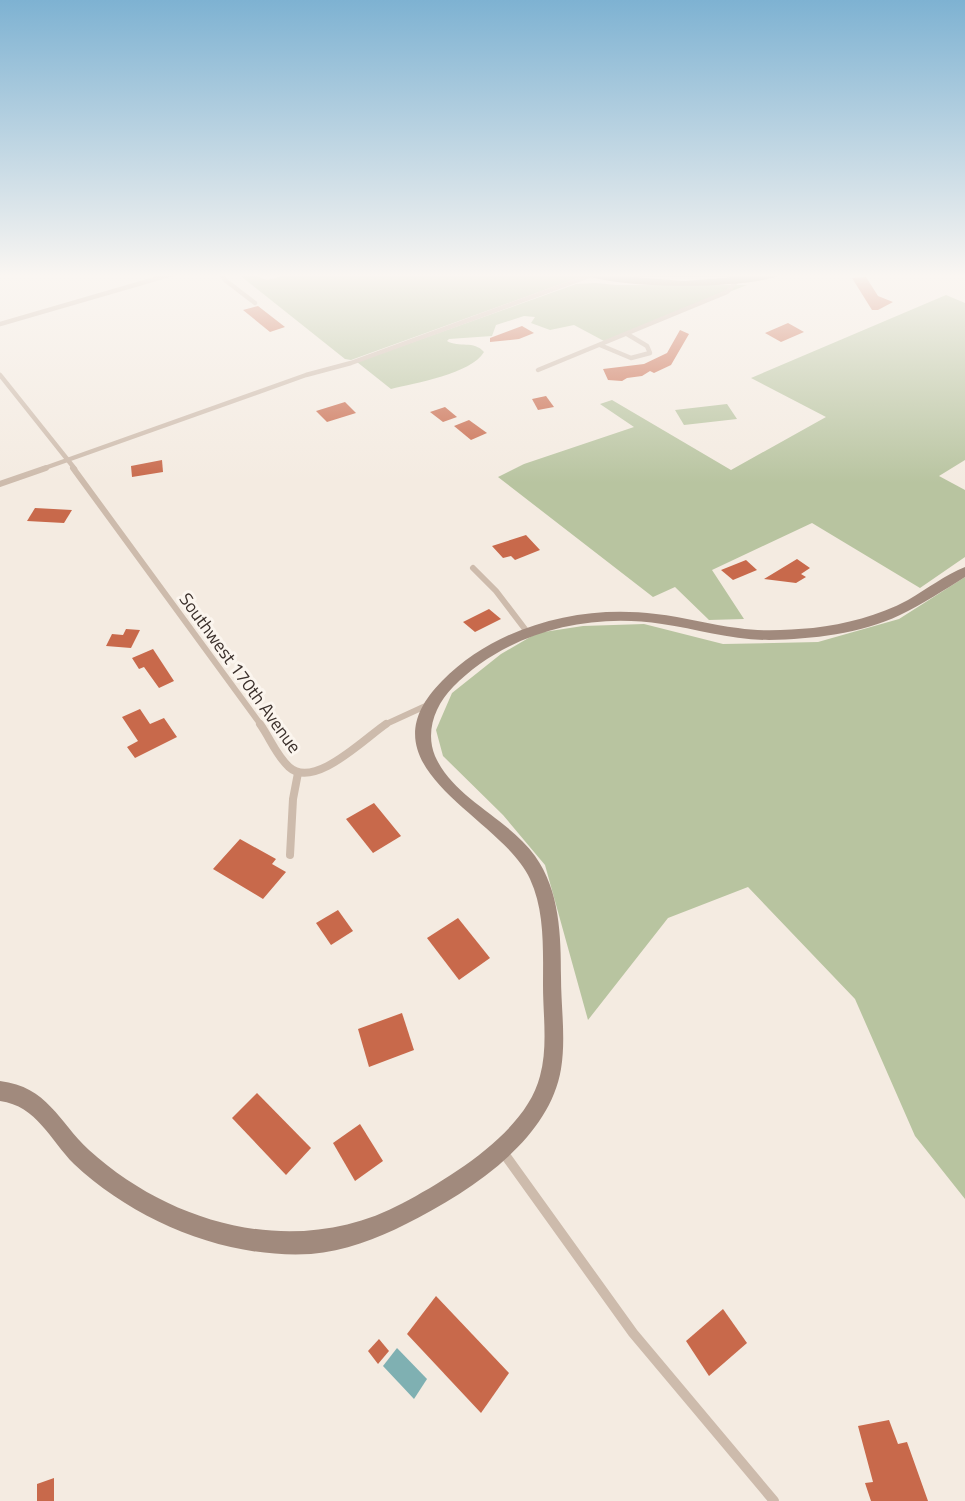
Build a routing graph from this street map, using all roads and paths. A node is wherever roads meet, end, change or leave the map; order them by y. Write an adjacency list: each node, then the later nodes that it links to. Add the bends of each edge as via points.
1 (405, 343): 7 (lane)
2 (605, 343): 4 (lane)
3 (642, 343): 4 (lane, via 650,353 640,358 629,358)
4 (600, 345): 5 (lane)
5 (538, 370)
6 (0, 375): 7 (lane)
7 (68, 460): 8 (lane); 13 (lane, Southwest 170th Avenue, via 288,767)
8 (0, 484)
9 (473, 568): 11 (lane, via 491,583)
10 (965, 571): 11 (street, via 889,615 815,631 752,634 620,616 570,621)
11 (528, 633): 12 (street, via 461,673)
12 (434, 702): 13 (lane, Southwest 170th Avenue, via 409,710 311,774); 16 (street, via 423,732 426,754 447,782 529,860 546,906 551,957 552,1066 537,1108)
13 (298, 773): 14 (lane)
14 (290, 855)
15 (0, 1091): 16 (street, via 15,1092 32,1101 86,1160 167,1214 218,1233 261,1242 307,1243 366,1231 420,1204)
16 (502, 1149): 17 (lane, via 613,1307)
17 (774, 1501)

